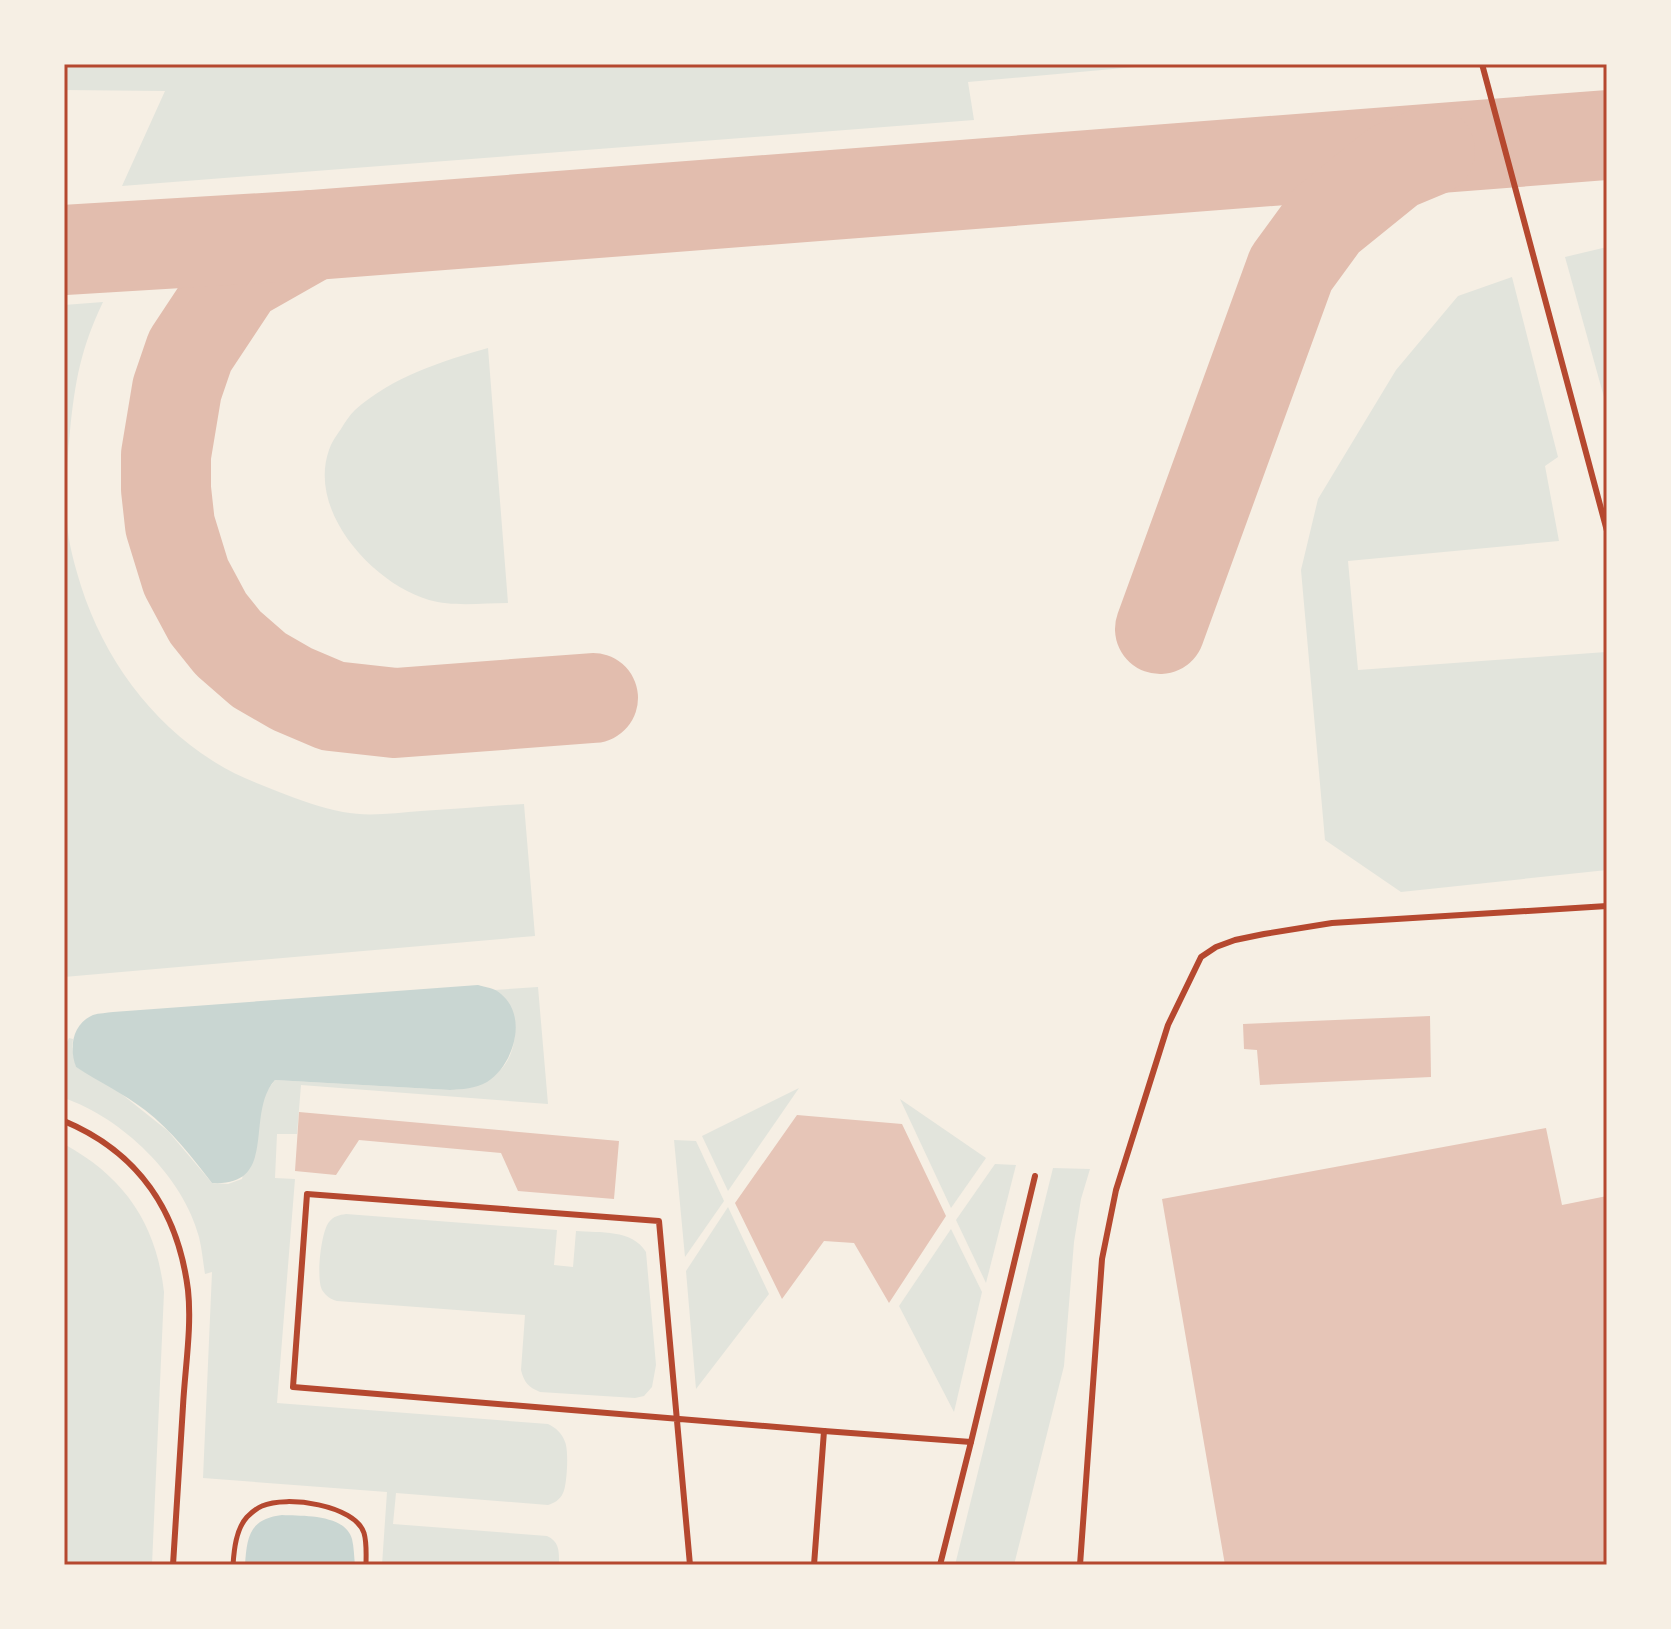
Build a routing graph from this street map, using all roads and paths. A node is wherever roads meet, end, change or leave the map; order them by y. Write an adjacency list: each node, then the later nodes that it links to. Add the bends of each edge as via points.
1 (1482, 64): 2 (lane)
2 (1607, 531)
3 (1607, 906): 15 (lane, via 1332,923 1235,940 1201,957 1168,1025 1116,1190 1102,1259)
4 (64, 1121): 9 (lane, via 88,1131 144,1178 167,1212 180,1248 188,1331)
5 (1035, 1176): 8 (lane)
6 (677, 1419): 6 (lane, via 293,1387 307,1194 659,1221); 7 (lane); 12 (lane)
7 (824, 1431): 8 (lane); 13 (lane)
8 (971, 1442): 14 (lane)
9 (173, 1565)
10 (233, 1565): 11 (path, via 244,1519 261,1506 282,1501 320,1505 351,1516 364,1532)
11 (366, 1565)
12 (690, 1565)
13 (814, 1565)
14 (940, 1565)
15 (1080, 1565)

